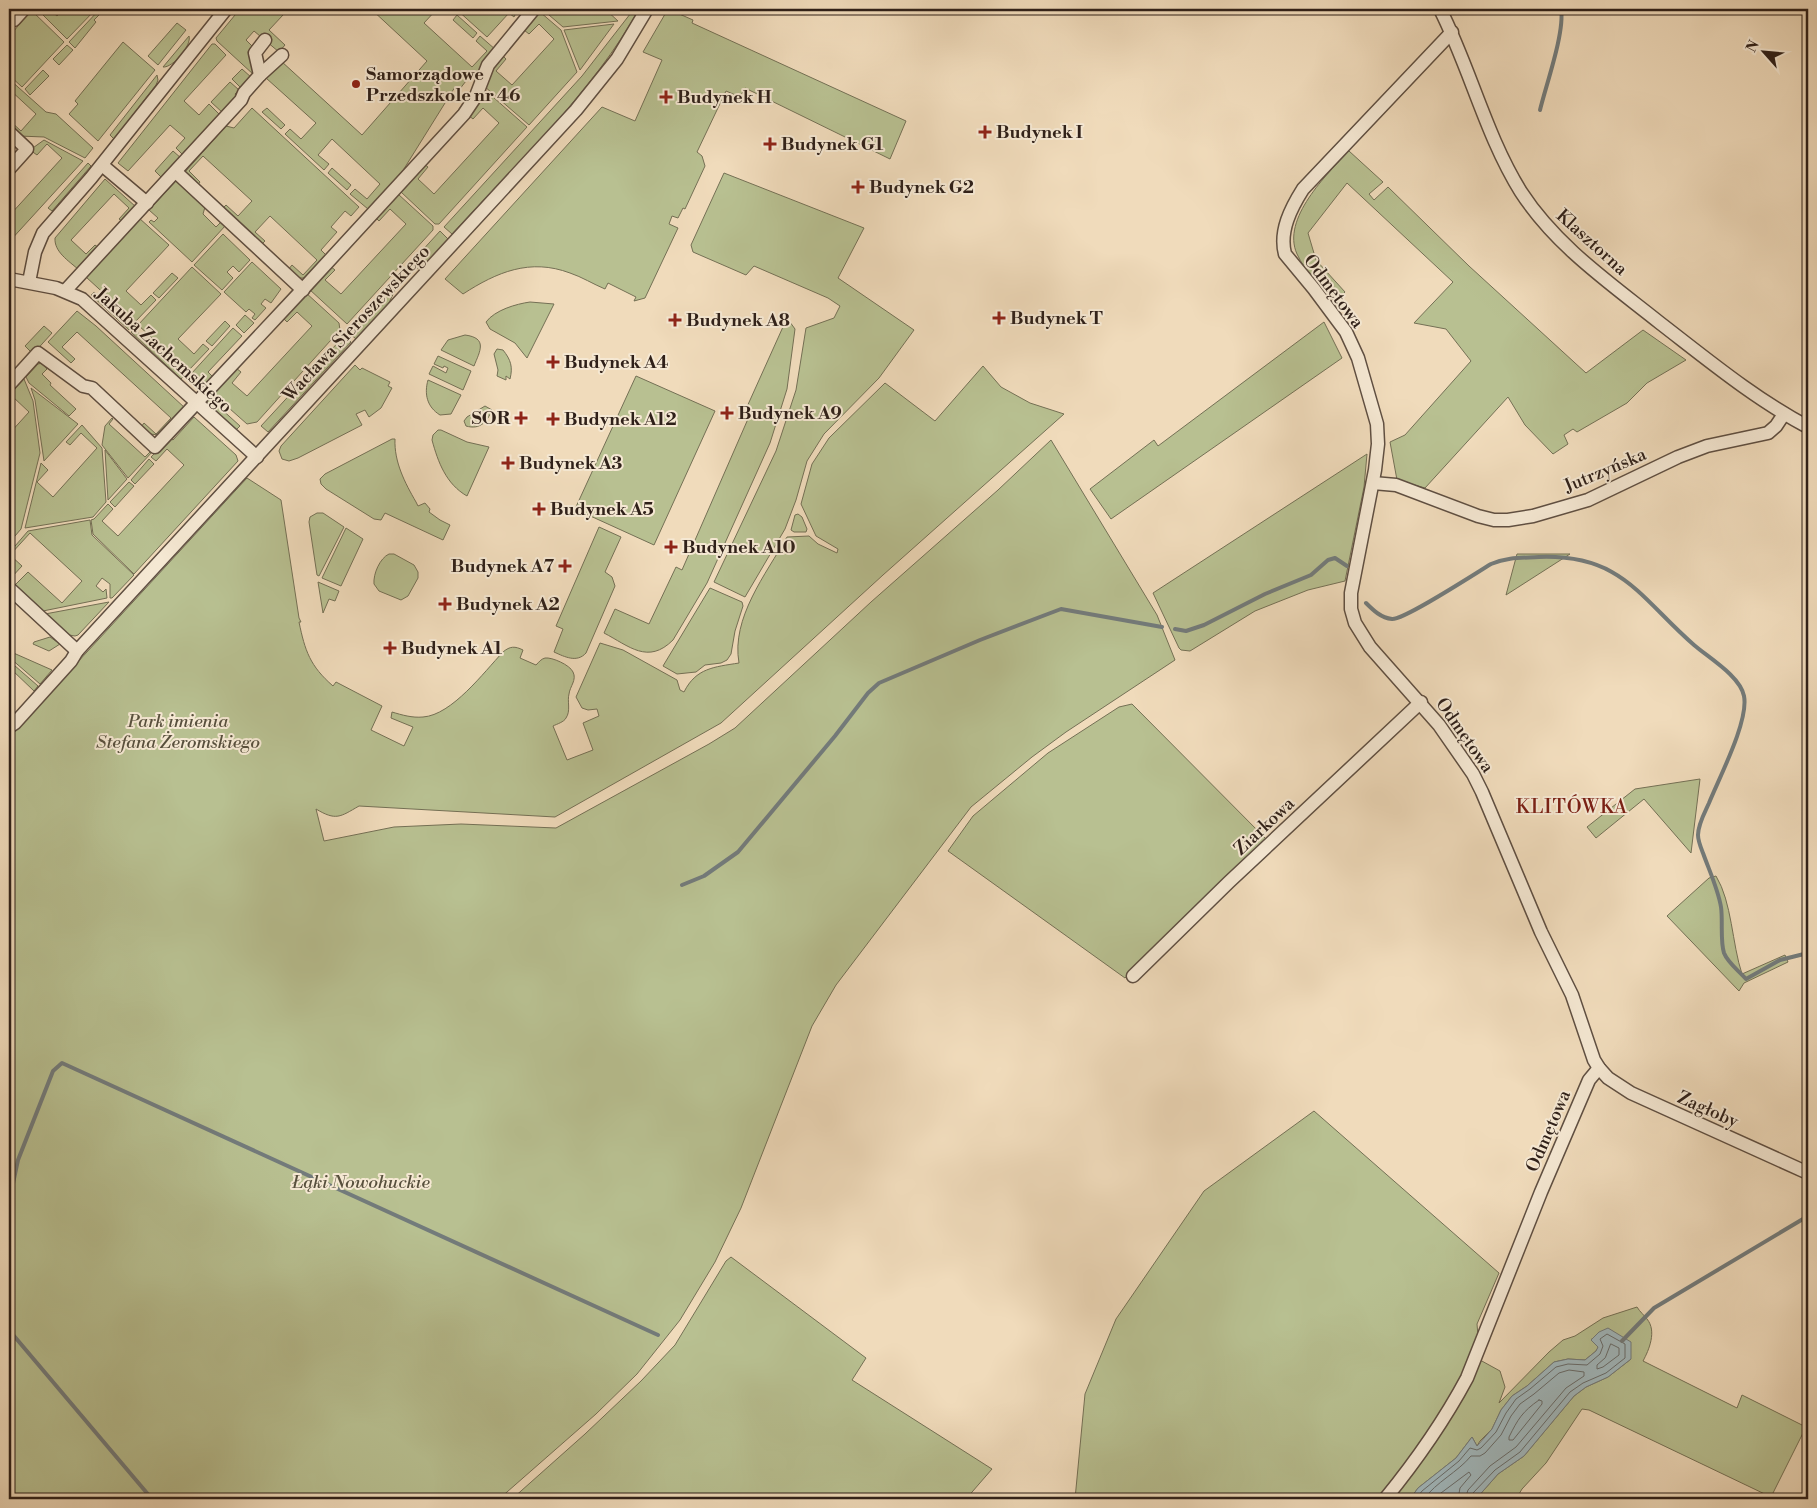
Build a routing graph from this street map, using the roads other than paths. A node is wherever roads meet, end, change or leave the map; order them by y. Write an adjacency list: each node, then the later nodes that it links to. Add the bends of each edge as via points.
1 (24, 9): 6 (street)
2 (226, 9): 12 (street)
3 (534, 9): 18 (street, via 488,65 469,107)
4 (647, 9): 24 (street, Wacława Sieroszewskiego, via 621,53 576,110)
5 (1440, 9): 7 (street, Klasztorna)
6 (14, 20)
7 (1452, 32): 22 (street, Klasztorna, via 1506,165 1528,203 1548,228 1615,287 1754,395); 25 (street, Odmętowa, via 1308,183 1296,200 1284,230 1285,254 1343,327 1358,358 1377,424)
8 (265, 40): 10 (street, via 254,53)
9 (282, 55): 10 (street)
10 (260, 75): 14 (street)
11 (9, 132): 13 (street, via 27,150)
12 (102, 165): 15 (street); 17 (street, via 40,239)
13 (9, 169)
14 (176, 172): 15 (street); 18 (street)
15 (147, 203): 19 (street)
16 (9, 278): 17 (street, Jakuba Zachemskiego)
17 (29, 282): 19 (street, Jakuba Zachemskiego)
18 (303, 290): 21 (street)
19 (65, 292): 21 (street, Jakuba Zachemskiego, via 79,297 99,313)
20 (9, 385): 21 (street, via 38,353 83,386 92,388 155,447)
21 (196, 403): 24 (street, Jakuba Zachemskiego)
22 (1784, 414): 23 (street, Klasztorna); 25 (street, Jutrzyńska, via 1768,433 1707,446 1588,500 1533,516 1494,520 1396,486)
23 (1808, 427)
24 (257, 457): 27 (street, Wacława Sieroszewskiego)
25 (1373, 484): 28 (street, Odmętowa, via 1352,585 1353,616 1370,647)
26 (9, 588): 27 (street)
27 (77, 651): 29 (street, Wacława Sieroszewskiego)
28 (1421, 702): 30 (street, Ziarkowa); 31 (street, Odmętowa, via 1473,774 1482,792 1541,932 1572,994)
29 (9, 728)
30 (1133, 976)
31 (1599, 1068): 32 (street, Zagłoby, via 1614,1083 1631,1093); 33 (street, Odmętowa, via 1589,1080 1541,1192 1467,1378 1413,1464)
32 (1808, 1173)
33 (1385, 1499)

